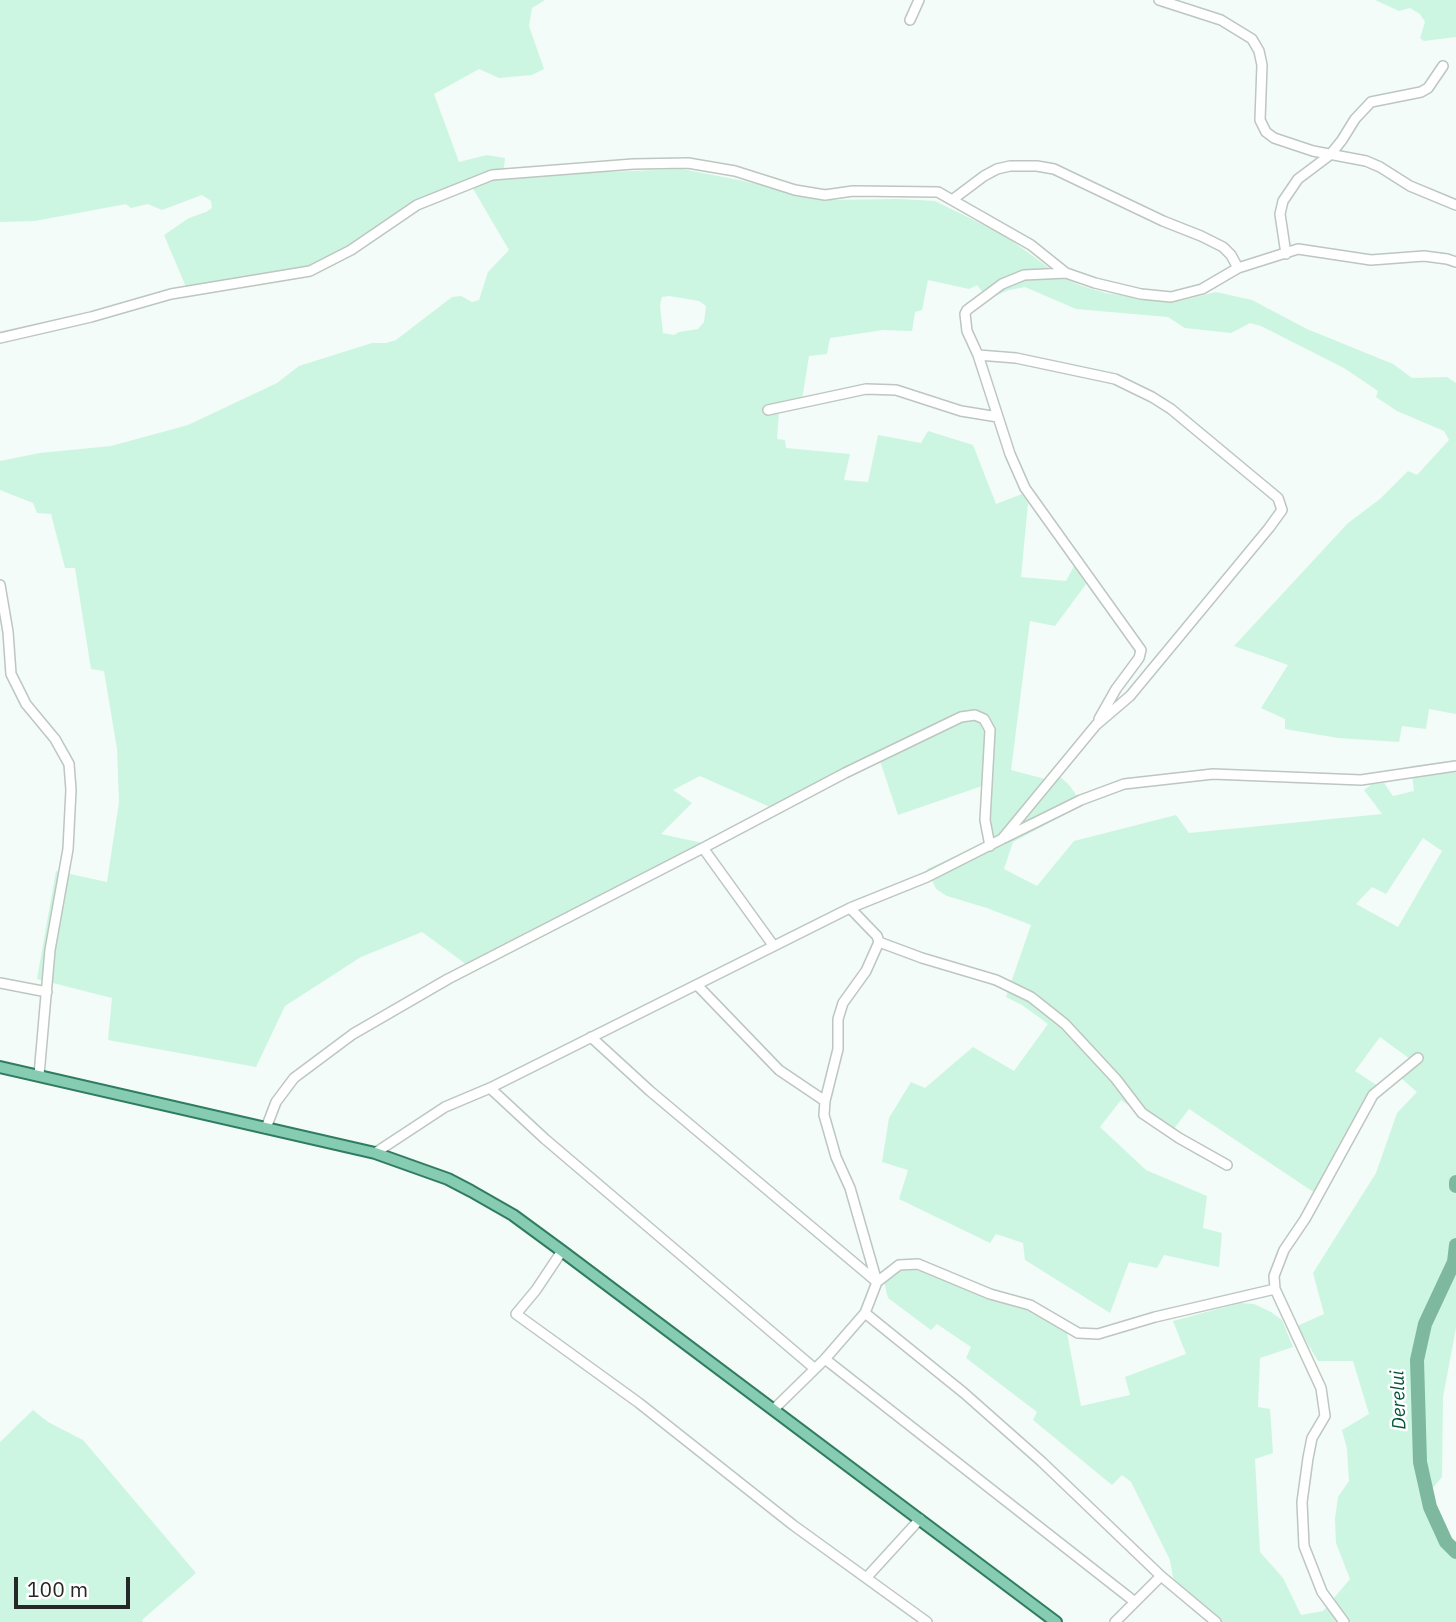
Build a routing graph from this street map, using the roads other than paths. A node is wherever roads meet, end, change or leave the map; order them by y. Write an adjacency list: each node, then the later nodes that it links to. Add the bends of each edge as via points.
1 (919, 0): 3 (street)
2 (1159, 0): 5 (street, via 1221,20 1252,39 1262,65 1260,120 1266,132 1294,146)
3 (910, 20)
4 (1443, 66): 5 (street, via 1421,92 1371,102)
5 (1330, 155): 7 (street, via 1366,161); 8 (street, via 1298,179 1283,201 1281,233)
6 (952, 200): 10 (street, via 997,169 1054,169 1223,247); 11 (street, via 1031,245); 12 (street, via 938,192 825,195 688,163 492,175 417,205 351,250 310,271 172,294)
7 (1456, 205)
8 (1286, 254): 9 (street, via 1298,249 1371,260 1424,256); 10 (street)
9 (1456, 262)
10 (1238, 268): 11 (street, via 1202,289 1171,297 1141,294)
11 (1066, 273): 13 (street, via 1024,275 1002,284 967,310 967,331)
12 (0, 338)
13 (978, 355): 15 (street); 17 (street, via 1016,358 1132,385 1171,409 1281,502 1282,510 1269,528 1130,696)
14 (768, 410): 15 (street, via 878,389)
15 (998, 417): 17 (street, via 1025,488 1141,650)
16 (0, 585): 27 (street, via 11,674 26,704 69,764 68,849)
17 (1096, 725): 19 (street)
18 (1456, 766): 19 (street, via 1361,780 1213,774 1124,784)
19 (1002, 839): 20 (street)
20 (990, 846): 21 (street, via 985,820 990,730 984,719 975,715 961,716); 22 (street)
21 (703, 848): 24 (street); 34 (street, via 449,979 353,1034 294,1078 276,1102)
22 (850, 908): 23 (street); 24 (street)
23 (879, 942): 33 (street, via 866,971 843,1003); 36 (street, via 996,980 1031,997 1065,1024 1142,1113)
24 (773, 945): 26 (street)
25 (0, 983): 27 (street)
26 (698, 986): 28 (street); 33 (street, via 779,1070)
27 (47, 992): 31 (street)
28 (591, 1037): 32 (street); 38 (street)
29 (1418, 1058): 39 (street, via 1373,1095 1284,1250 1274,1276)
30 (0, 1067): 31 (main road)
31 (39, 1075): 34 (main road)
32 (490, 1088): 35 (street, via 445,1108); 42 (street)
33 (825, 1101): 38 (street, via 827,1127)
34 (266, 1128): 35 (main road)
35 (375, 1153): 37 (main road, via 460,1185 513,1215)
36 (1227, 1165)
37 (562, 1251): 43 (main road); 46 (street, via 516,1314)
38 (877, 1282): 39 (street, via 900,1265 918,1264 1030,1305 1078,1333 1098,1334); 40 (street)
39 (1275, 1289): 52 (street, via 1321,1388 1325,1416 1312,1438 1308,1458 1302,1502 1304,1546 1322,1592)
40 (865, 1313): 41 (street); 45 (street, via 1042,1462)
41 (825, 1359): 42 (street); 47 (street)
42 (814, 1368): 43 (street)
43 (774, 1409): 44 (main road)
44 (920, 1520): 46 (street); 49 (main road)
45 (1161, 1576): 47 (street); 51 (street)
46 (867, 1577): 48 (street)
47 (1135, 1602): 50 (street)
48 (927, 1622)
49 (1056, 1622)
50 (1115, 1622)
51 (1216, 1622)
52 (1344, 1622)

